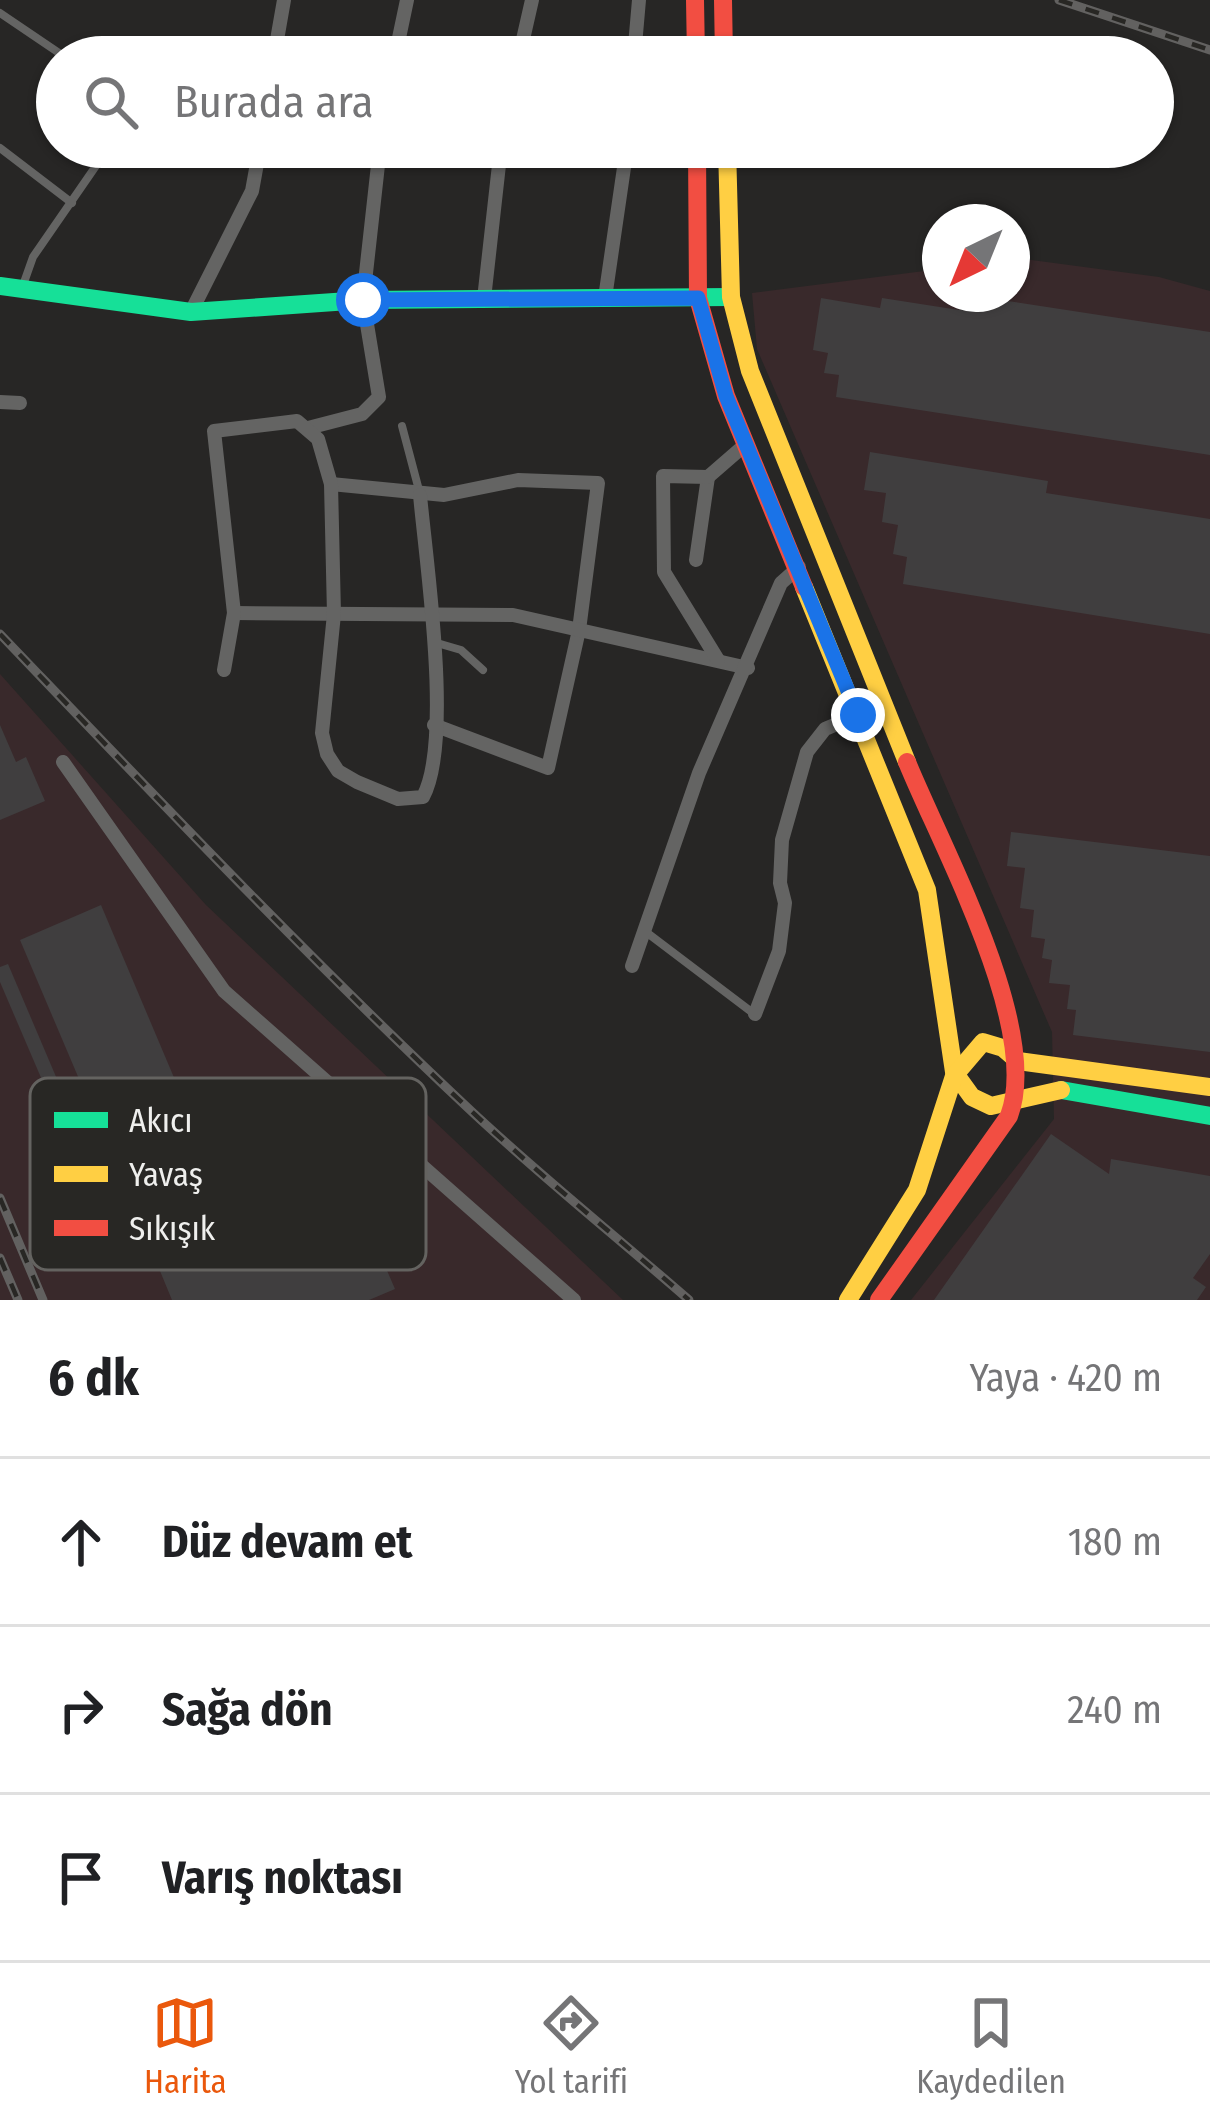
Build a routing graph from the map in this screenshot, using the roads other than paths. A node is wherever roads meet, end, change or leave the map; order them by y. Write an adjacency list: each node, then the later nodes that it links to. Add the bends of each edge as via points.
1 (284, 0): 8 (street)
2 (407, 0): 9 (street)
3 (532, 0): 10 (street)
4 (639, 0): 11 (street)
5 (695, 0): 12 (main road)
6 (724, 0): 13 (main road)
7 (0, 13): 14 (lane)
8 (278, 36)
9 (399, 36)
10 (524, 36)
11 (636, 36)
12 (696, 36)
13 (724, 36)
14 (36, 37)
15 (0, 148): 23 (lane)
16 (95, 168): 23 (lane)
17 (257, 168): 31 (street, via 253,191)
18 (378, 168): 30 (street)
19 (499, 168): 29 (street)
20 (624, 168): 27 (street)
21 (697, 168): 28 (main road)
22 (728, 168): 26 (main road)
23 (72, 203): 25 (lane, via 33,257)
24 (0, 286): 25 (main road)
25 (21, 289): 31 (main road)
26 (731, 297): 28 (main road); 57 (main road, via 750,370 976,917)
27 (605, 298): 28 (main road); 29 (main road)
28 (698, 298): 36 (main road)
29 (484, 299): 30 (main road)
30 (363, 300): 31 (main road); 35 (street, via 379,398 368,412)
31 (191, 312)
32 (0, 402): 33 (street)
33 (20, 403)
34 (402, 426): 39 (lane)
35 (308, 428): 38 (street, via 325,453); 43 (street, via 282,419 214,431)
36 (746, 444): 37 (street); 41 (main road)
37 (708, 477): 40 (street); 47 (street, via 663,476 660,549 664,572)
38 (331, 484): 39 (street); 44 (street)
39 (420, 495): 42 (street); 45 (street, via 518,480 598,483)
40 (696, 560)
41 (799, 567): 48 (street, via 781,583); 51 (main road)
42 (431, 612): 44 (street); 45 (street, via 513,615); 46 (street)
43 (234, 613): 44 (street); 49 (street)
44 (334, 614): 52 (street, via 322,733 338,771 398,799 420,800 432,776)
45 (579, 630): 47 (street); 52 (street, via 548,768)
46 (437, 643): 50 (lane, via 461,650); 52 (street)
47 (718, 660): 48 (street)
48 (748, 668): 54 (street, via 699,773)
49 (224, 670)
50 (483, 670)
51 (858, 715): 56 (street, via 825,730 807,752 782,840 779,951); 58 (main road, via 927,890)
52 (434, 725)
53 (63, 762): 59 (street, via 224,992)
54 (644, 931): 55 (street); 56 (lane)
55 (632, 966)
56 (755, 1014)
57 (1018, 1061): 58 (main road, via 982,1042); 60 (main road); 61 (main road)
58 (954, 1072): 61 (main road, via 991,1106); 65 (main road, via 932,1157)
59 (322, 1078)
60 (1210, 1087)
61 (1018, 1095): 62 (main road, via 1056,1089); 66 (main road)
62 (1210, 1115)
63 (426, 1170): 64 (street)
64 (574, 1300)
65 (848, 1300)
66 (879, 1300)

